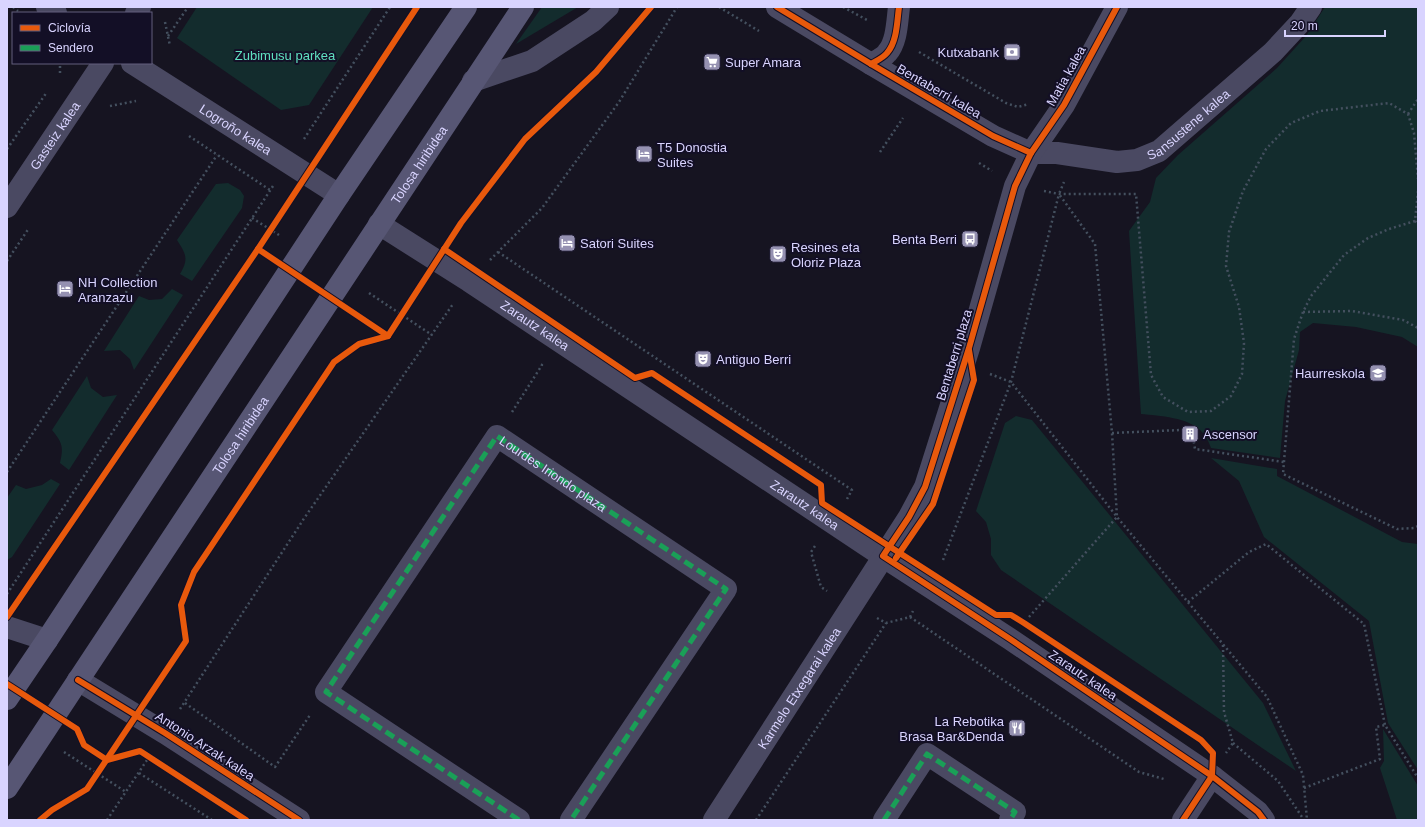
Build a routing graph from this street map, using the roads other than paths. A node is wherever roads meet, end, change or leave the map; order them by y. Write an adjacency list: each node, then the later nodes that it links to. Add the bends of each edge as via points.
1 (466, 7): 13 (main road)
2 (523, 7): 11 (main road, Tolosa hiribidea)
3 (608, 7): 11 (street, via 593,21 532,61)
4 (777, 7): 10 (street, Bentaberri kalea)
5 (899, 7): 10 (street, via 891,48 886,55)
6 (1117, 7): 12 (street, Matia kalea, via 1064,105)
7 (1311, 7): 12 (street, Sansustene kalea, via 1300,24 1273,52 1159,151 1137,160 1117,162 1057,153)
8 (102, 64): 14 (street, Gasteiz kalea)
9 (134, 64): 13 (street, Logroño kalea)
10 (871, 64): 12 (street, Bentaberri kalea, via 993,136)
11 (473, 81): 15 (main road, Tolosa hiribidea)
12 (1031, 152): 16 (street, Bentaberri plaza, via 1015,186 969,348 924,487 909,517)
13 (339, 195): 18 (main road)
14 (7, 207)
15 (379, 224): 16 (street, Zarautz kalea); 19 (main road, Tolosa hiribidea)
16 (883, 556): 21 (street, Zarautz kalea, via 1010,639); 26 (street, Karmelo Etxegarai kalea)
17 (7, 627): 18 (street)
18 (47, 640): 20 (main road)
19 (78, 680): 22 (main road, Tolosa hiribidea); 23 (street, Antonio Arzak kalea)
20 (7, 699)
21 (1207, 783): 29 (street); 30 (street, Zarautz kalea, via 1258,812)
22 (7, 788)
23 (299, 820)
24 (519, 820): 25 (street, Lourdes Iriondo plaza, via 326,692 497,436 726,589)
25 (571, 820)
26 (714, 820)
27 (884, 820): 28 (street, via 927,754 1015,812)
28 (1010, 820)
29 (1183, 820)
30 (1264, 820)

